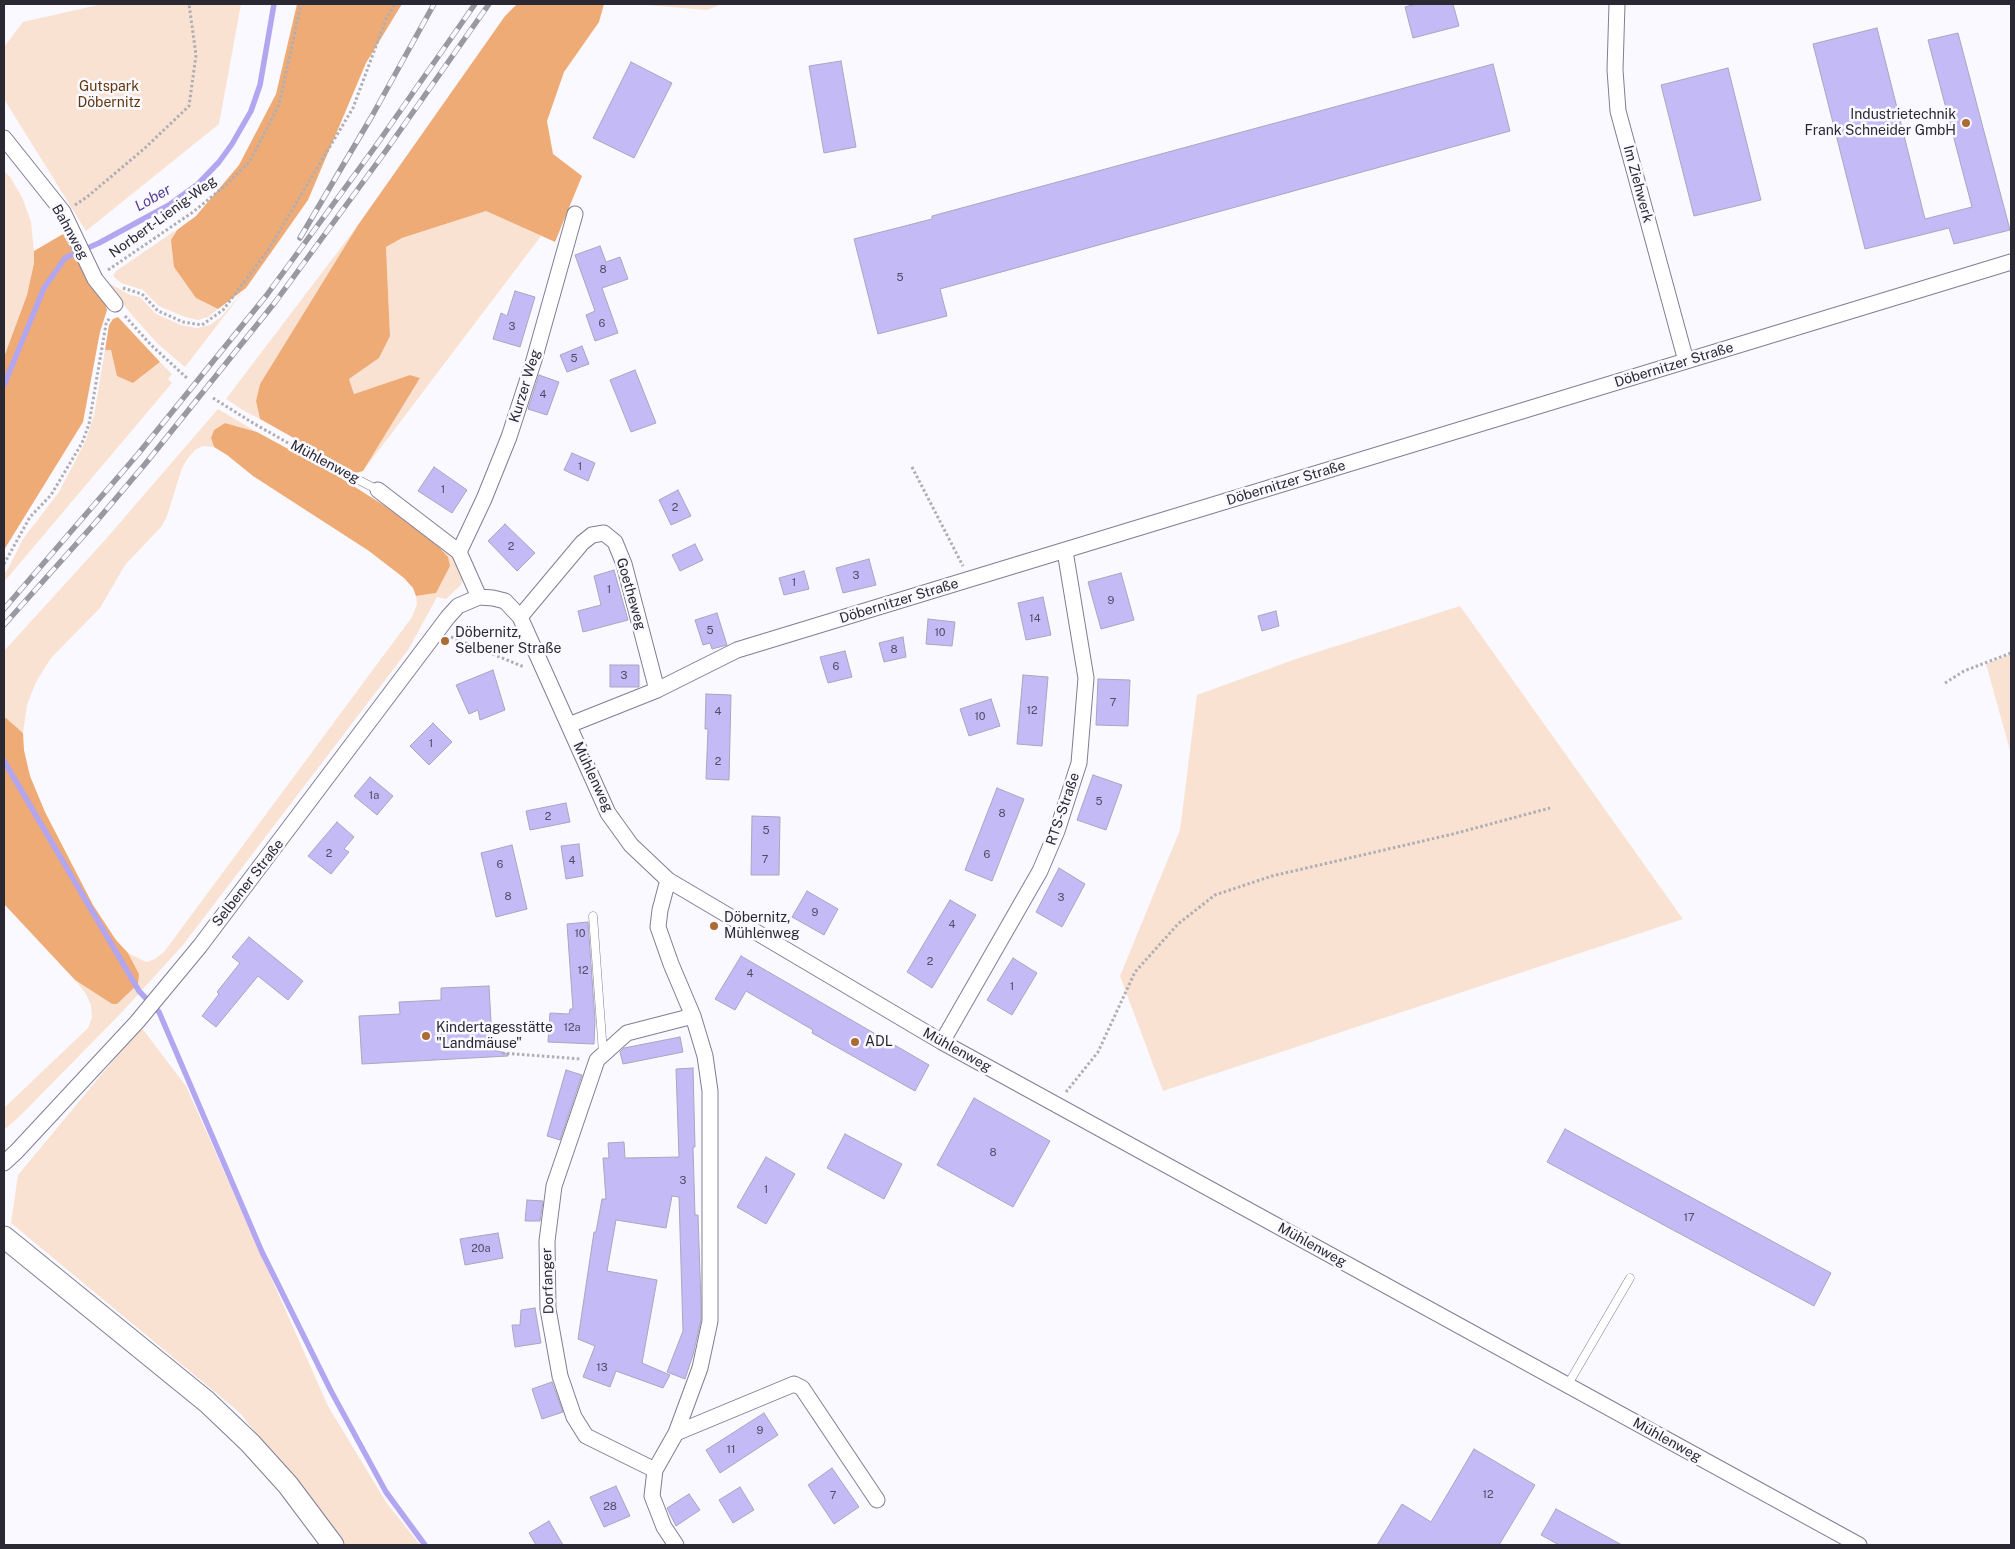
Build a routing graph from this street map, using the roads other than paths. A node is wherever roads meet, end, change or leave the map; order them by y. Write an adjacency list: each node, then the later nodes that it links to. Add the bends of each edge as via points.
1 (1617, 4): 6 (street, Im Ziehwerk, via 1615,70 1618,111)
2 (4, 138): 5 (street, Bahnweg, via 63,212 94,276)
3 (575, 214): 10 (street, Kurzer Weg, via 509,437)
4 (2011, 262): 6 (street, Döbernitzer Straße)
5 (115, 304)
6 (1686, 361): 9 (street, Döbernitzer Straße)
7 (314, 457): 8 (lane, Mühlenweg)
8 (378, 490): 10 (street, Mühlenweg)
9 (1065, 551): 13 (street, Döbernitzer Straße, via 737,650); 18 (street, RTS-Straße, via 1086,678 1079,763 1040,871)
10 (459, 552): 11 (street, Mühlenweg)
11 (479, 597): 12 (street, Mühlenweg, via 505,601); 20 (street, Selbener Straße, via 458,606 152,1003)
12 (520, 617): 13 (street, Goetheweg, via 582,543 592,535 604,533 615,542 624,564); 14 (street, Mühlenweg)
13 (657, 690): 14 (street, Döbernitzer Straße)
14 (569, 725): 15 (street, Mühlenweg, via 608,813 630,845)
15 (668, 880): 17 (street, via 658,927); 18 (street, Mühlenweg)
16 (593, 916): 19 (lane, Dorfanger)
17 (693, 1016): 19 (street, via 627,1033); 24 (street, via 705,1056 710,1092 710,1321 700,1368)
18 (942, 1042): 23 (street, Mühlenweg)
19 (600, 1056): 25 (street, Dorfanger, via 554,1186 547,1241 548,1309 560,1376 574,1417 586,1436)
20 (4, 1163)
21 (4, 1237): 27 (main road, via 214,1408 288,1486)
22 (1630, 1278): 23 (lane)
23 (1567, 1386): 29 (street, Mühlenweg)
24 (676, 1433): 25 (street); 26 (street, via 794,1384 802,1388)
25 (655, 1470): 28 (street, via 652,1496 664,1527)
26 (877, 1500)
27 (333, 1545)
28 (676, 1545)
29 (1860, 1545)

